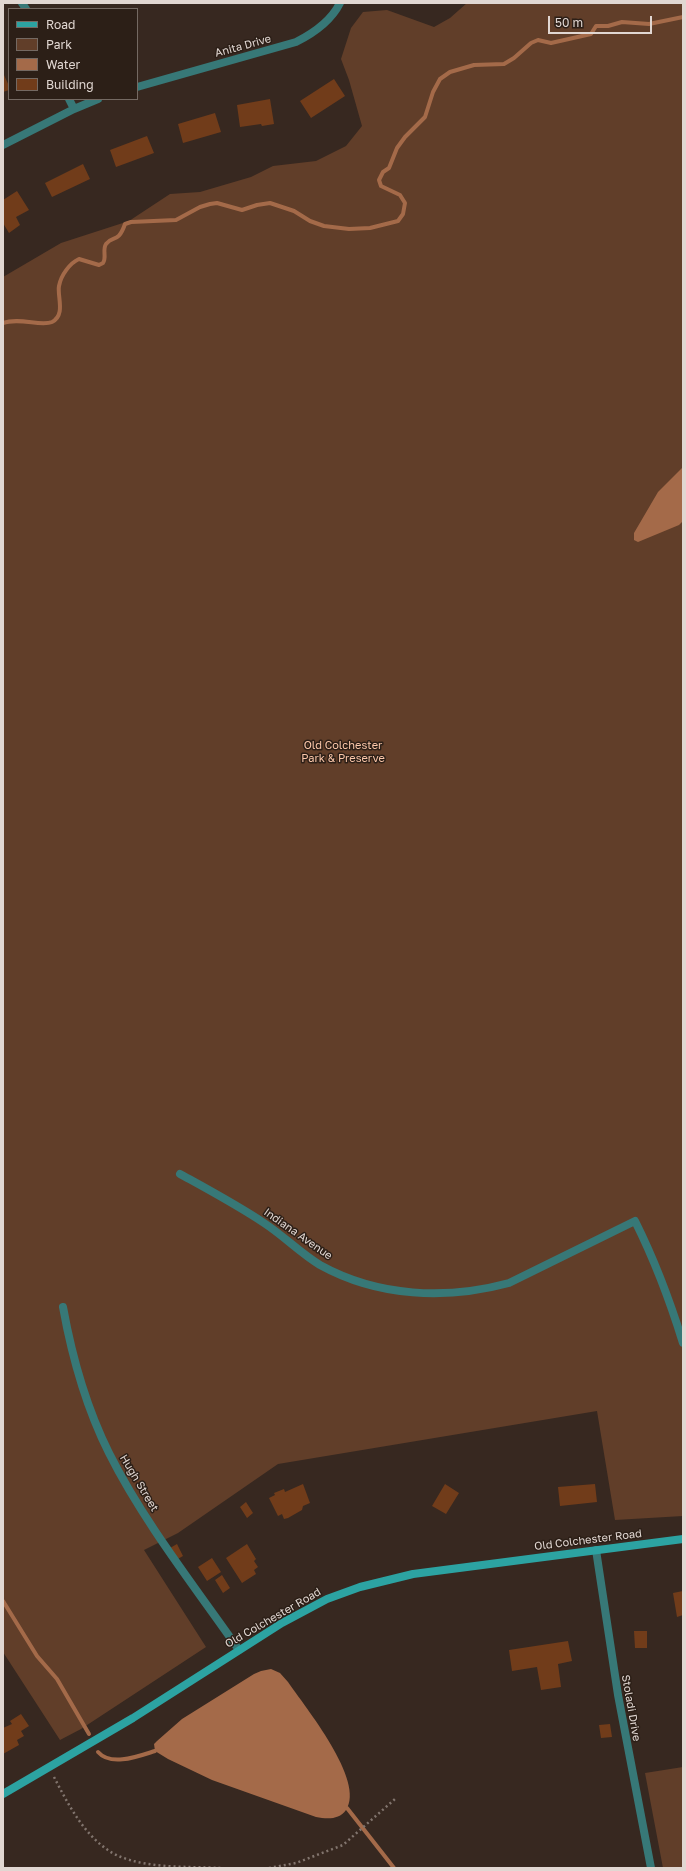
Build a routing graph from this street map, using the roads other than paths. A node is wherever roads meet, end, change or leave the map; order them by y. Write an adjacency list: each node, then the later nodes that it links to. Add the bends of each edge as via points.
1 (340, 3): 2 (street, Anita Drive, via 326,22 296,42)
2 (138, 86)
3 (70, 100): 5 (street)
4 (96, 100): 5 (street)
5 (74, 109): 6 (street)
6 (3, 145)
7 (180, 1174): 9 (street, Indiana Avenue, via 238,1206 326,1268 358,1282 414,1293 452,1294 509,1283 635,1221 670,1300)
8 (63, 1307): 12 (street, Hugh Street, via 80,1381 108,1452 133,1497)
9 (683, 1343)
10 (683, 1539): 11 (street, Old Colchester Road)
11 (596, 1550): 12 (street, Old Colchester Road, via 413,1574 367,1585 296,1615); 14 (street, Stoladi Drive, via 618,1695)
12 (238, 1650): 13 (street, Old Colchester Road, via 133,1718)
13 (3, 1794)
14 (651, 1868)

